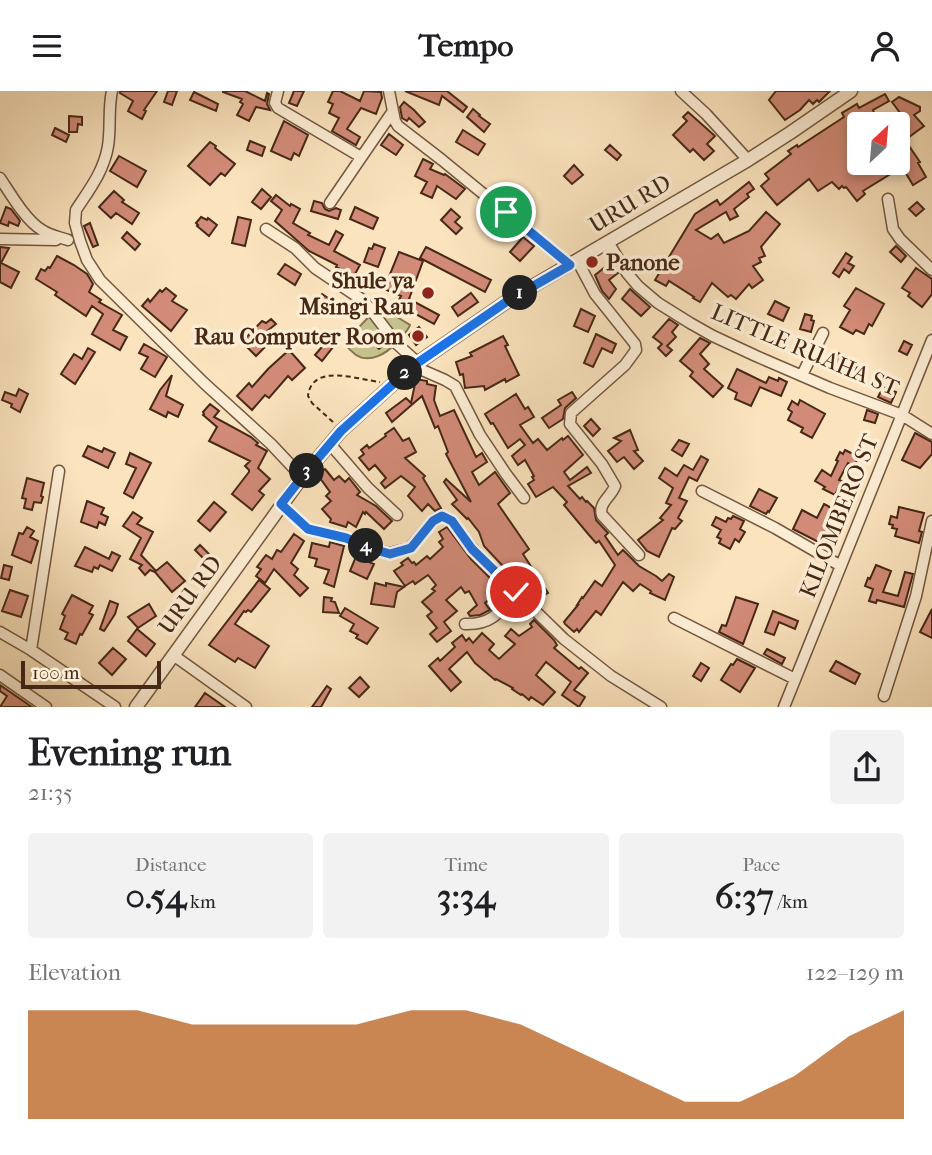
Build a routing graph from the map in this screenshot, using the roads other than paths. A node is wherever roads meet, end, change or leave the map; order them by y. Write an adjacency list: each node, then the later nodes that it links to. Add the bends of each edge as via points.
1 (112, 91): 15 (street, via 106,156 74,216)
2 (278, 91): 7 (street, via 278,108)
3 (389, 91): 6 (street)
4 (681, 91): 8 (street)
5 (846, 92): 8 (street, URU RD)
6 (393, 111): 7 (street); 17 (street, via 398,126)
7 (361, 157): 11 (street)
8 (748, 159): 16 (street, URU RD)
9 (0, 178): 14 (street, via 37,227)
10 (888, 199): 18 (street, via 892,229)
11 (330, 204)
12 (266, 229): 21 (street, via 364,301)
13 (0, 239): 14 (street)
14 (68, 240): 15 (street)
15 (80, 241): 27 (street, via 100,280)
16 (608, 242): 17 (street, URU RD); 22 (street, LITTLE RUAHA ST, via 627,273 658,303 713,336)
17 (573, 263): 21 (street, URU RD); 33 (street, via 636,346 630,360 569,418 615,486 601,505 602,515)
18 (932, 270)
19 (823, 333): 22 (street)
20 (932, 340): 23 (street, KILOMBERO ST)
21 (415, 364): 25 (street, URU RD); 29 (street, via 455,386 480,435)
22 (802, 375): 23 (street, LITTLE RUAHA ST)
23 (902, 415): 24 (street, LITTLE RUAHA ST); 34 (street, KILOMBERO ST)
24 (932, 434)
25 (330, 444): 27 (street, URU RD); 31 (street)
26 (59, 471): 39 (street)
27 (302, 477): 30 (street, URU RD)
28 (702, 491): 34 (street)
29 (524, 498)
30 (281, 504): 35 (street, via 308,529 390,554 411,548 433,521 448,517 472,549); 40 (street, URU RD)
31 (397, 515)
32 (932, 521): 43 (street, via 916,596)
33 (639, 555)
34 (841, 566): 42 (street, KILOMBERO ST)
35 (516, 592): 37 (street, via 489,621); 48 (street, via 577,650)
36 (674, 618): 42 (street)
37 (465, 624)
38 (0, 632): 39 (street)
39 (31, 650): 45 (street)
40 (173, 655): 46 (street, URU RD); 47 (street)
41 (0, 675): 44 (street)
42 (795, 679): 49 (street, KILOMBERO ST)
43 (884, 696)
44 (46, 707)
45 (114, 707)
46 (136, 707)
47 (246, 707)
48 (661, 707)
49 (784, 707)

